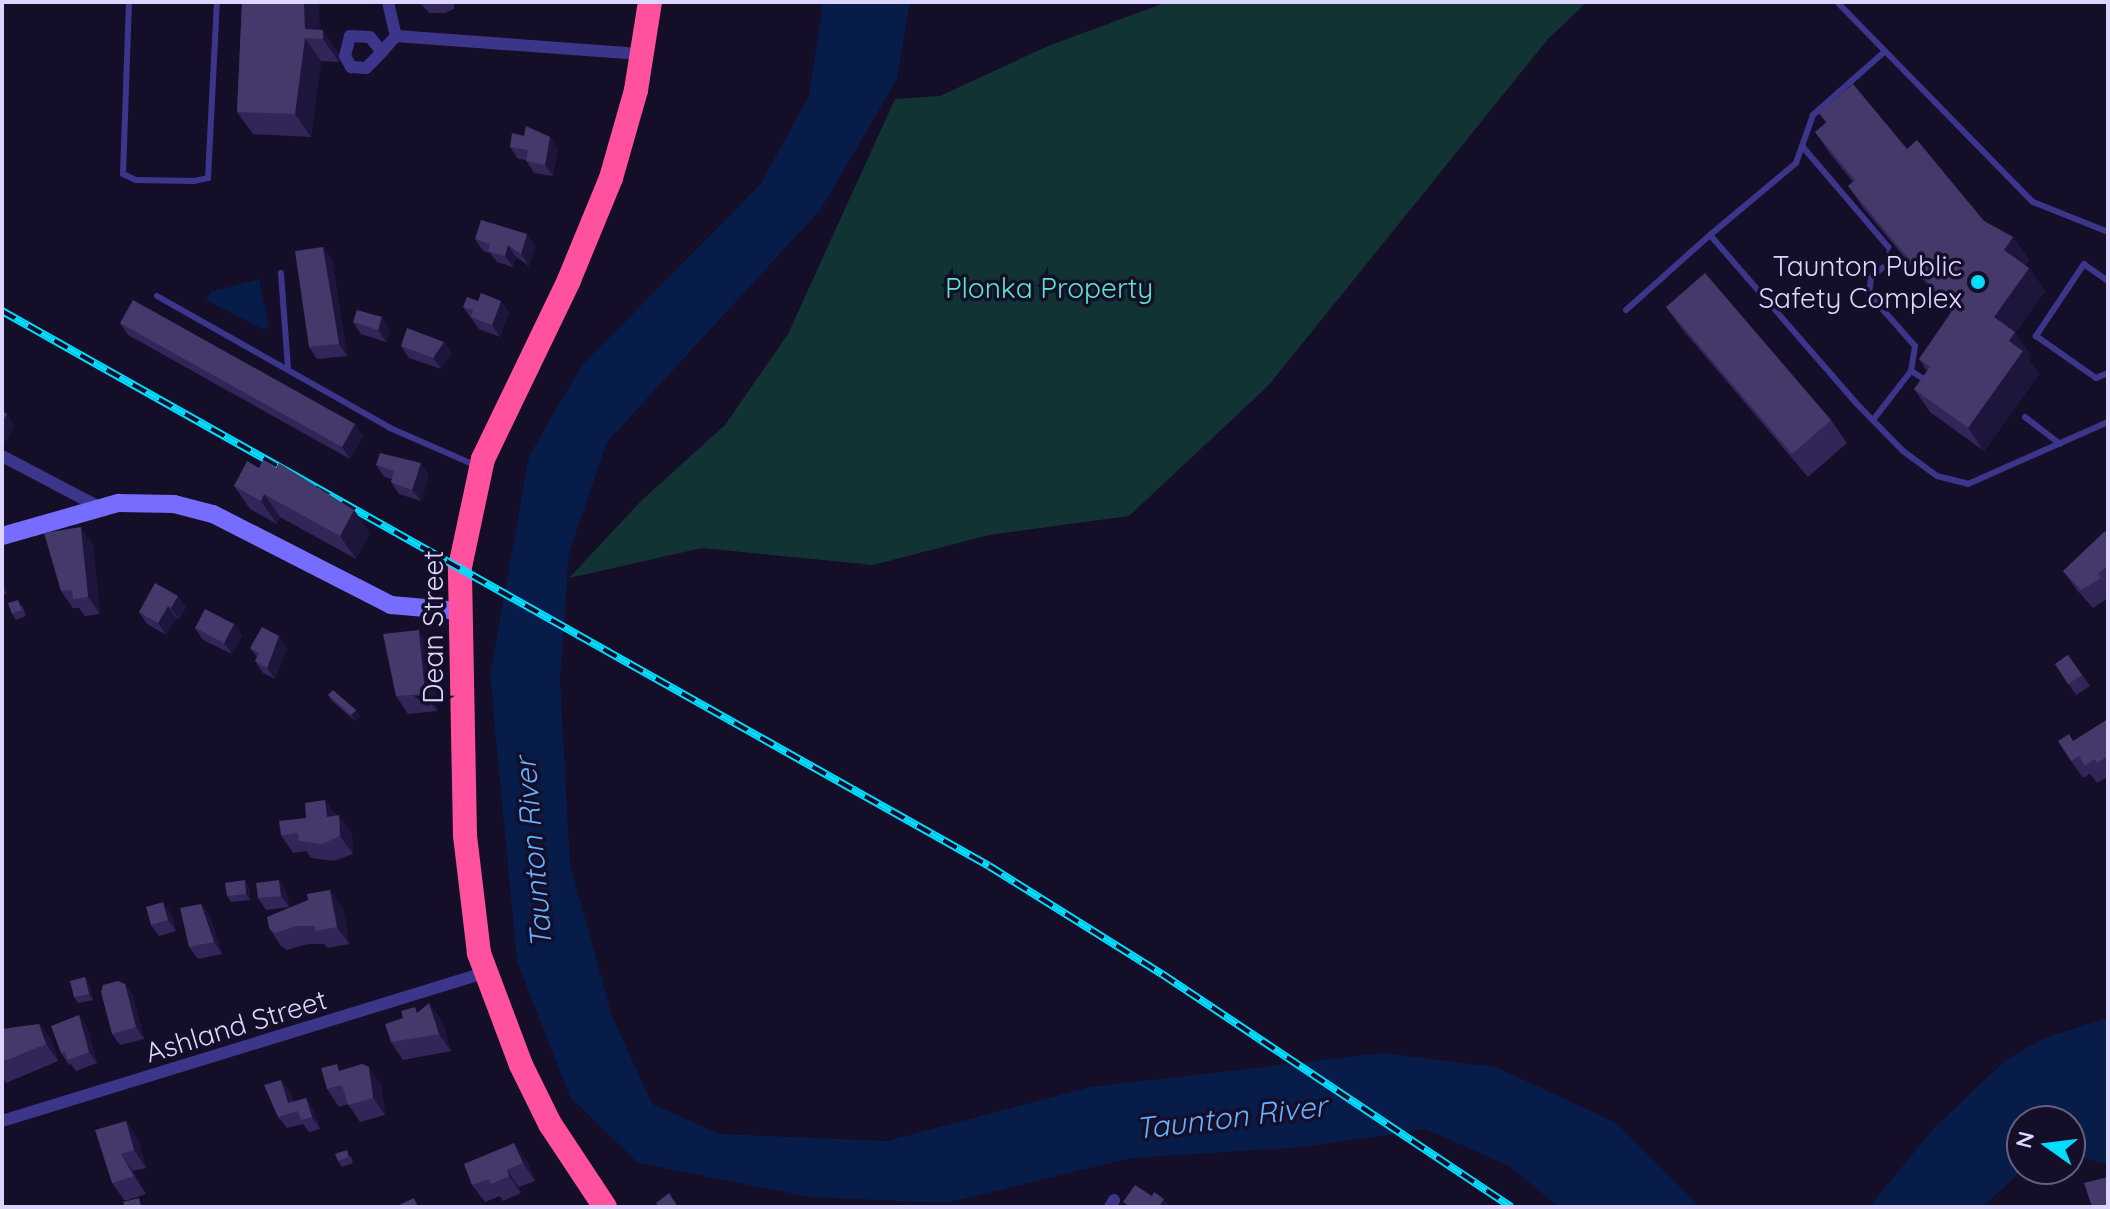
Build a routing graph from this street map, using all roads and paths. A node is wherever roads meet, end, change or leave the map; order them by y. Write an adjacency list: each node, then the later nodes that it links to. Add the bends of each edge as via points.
1 (129, 2): 2 (lane, via 123,174 136,180 194,181 208,178)
2 (217, 2)
3 (388, 2): 6 (street)
4 (650, 2): 9 (highway, Dean Street)
5 (1837, 2): 8 (lane)
6 (396, 36): 7 (street); 9 (street)
7 (382, 52)
8 (1883, 53): 10 (lane, via 1813,115); 11 (lane, via 2033,202)
9 (643, 54): 26 (highway, Dean Street, via 625,135 596,219)
10 (1802, 146): 12 (lane, via 1796,163); 18 (lane, via 1890,249 1888,263 1871,278 1869,294 1915,346)
11 (2108, 232)
12 (1710, 235): 16 (lane); 22 (lane)
13 (281, 273): 17 (lane)
14 (2108, 281): 19 (lane, via 2084,264 2036,336 2096,378)
15 (157, 296): 17 (lane)
16 (1626, 310)
17 (288, 368): 26 (lane, via 390,428)
18 (1911, 371): 20 (lane); 22 (lane)
19 (2108, 373)
20 (1929, 382)
21 (2025, 417): 24 (lane)
22 (1873, 420): 24 (lane, via 1915,461 1957,484)
23 (2108, 422): 24 (lane)
24 (2060, 444)
25 (2, 456): 27 (street)
26 (480, 467): 29 (highway, Dean Street, via 461,547)
27 (99, 507): 28 (street); 29 (street, via 150,501 213,514 391,605)
28 (2, 536)
29 (460, 611): 30 (highway, Dean Street, via 465,835)
30 (484, 973): 31 (street, Ashland Street); 32 (highway, Dean Street, via 550,1124)
31 (2, 1121)
32 (605, 1207)

